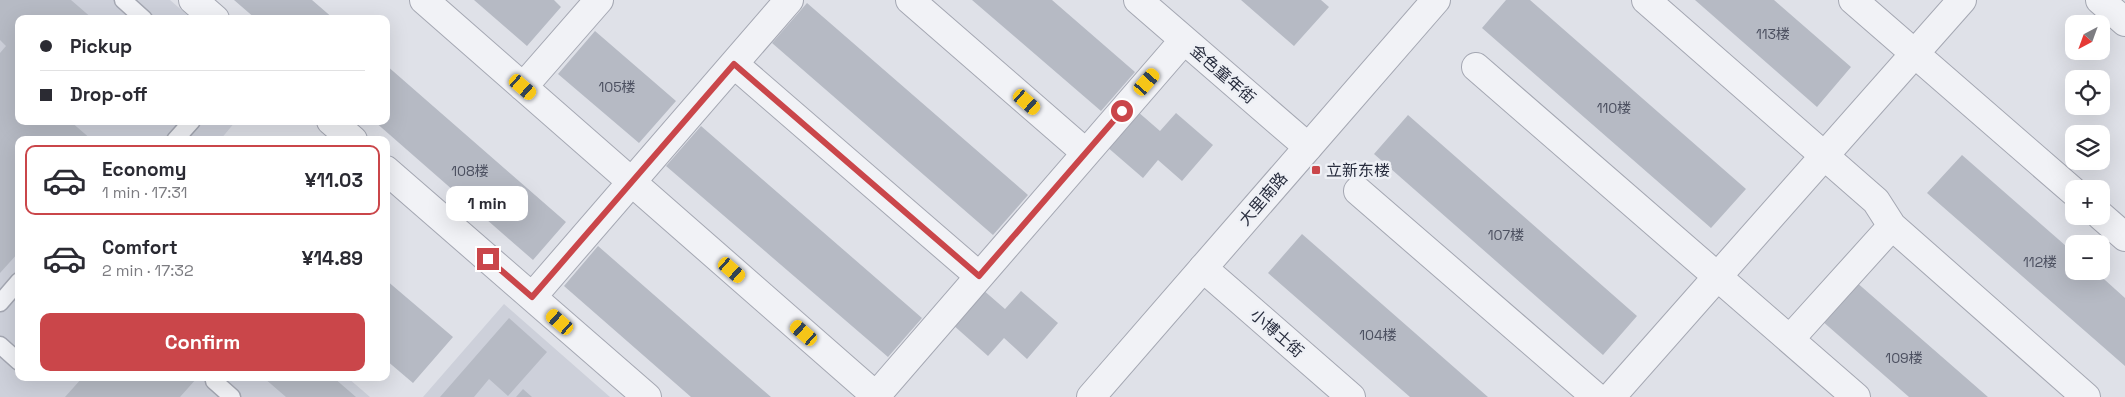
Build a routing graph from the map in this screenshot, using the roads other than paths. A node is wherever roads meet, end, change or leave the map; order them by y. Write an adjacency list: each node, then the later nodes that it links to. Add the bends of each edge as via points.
1 (123, 0): 13 (lane)
2 (193, 0): 14 (street)
3 (424, 0): 20 (street)
4 (599, 0): 20 (street)
5 (789, 0): 18 (street)
6 (910, 0): 26 (street)
7 (1138, 0): 16 (street, 金色童年街)
8 (1436, 0): 25 (street, 大里南路)
9 (1646, 0): 27 (street)
10 (1853, 0): 17 (street)
11 (1962, 0): 17 (street)
12 (2100, 0): 15 (street)
13 (140, 15)
14 (210, 15)
15 (2125, 22)
16 (1184, 40): 25 (street, 金色童年街); 26 (street)
17 (1915, 54): 27 (street); 30 (street)
18 (734, 64): 29 (street); 36 (street)
19 (1476, 67): 37 (street)
20 (523, 87): 29 (street)
21 (188, 125): 23 (lane)
22 (336, 125): 24 (street)
23 (179, 136)
24 (348, 136)
25 (1308, 147): 35 (street, 大里南路)
26 (1086, 153): 36 (street)
27 (1825, 156): 33 (street, via 1876,201); 37 (street)
28 (390, 173): 39 (street)
29 (632, 182): 39 (street); 45 (street)
30 (2065, 184)
31 (1358, 191): 50 (street)
32 (2110, 224): 34 (street)
33 (1892, 226): 41 (street); 53 (street)
34 (2125, 236)
35 (1203, 268): 48 (street, 大里南路); 49 (street, 小博士街)
36 (979, 276): 45 (street)
37 (1718, 276): 41 (street); 51 (street)
38 (15, 285): 40 (lane)
39 (532, 297): 47 (street)
40 (0, 302)
41 (1790, 339): 52 (street)
42 (0, 345): 43 (lane)
43 (15, 358)
44 (214, 381): 46 (lane)
45 (875, 396)
46 (232, 397)
47 (647, 397)
48 (1091, 397)
49 (1351, 397)
50 (1596, 397)
51 (1611, 397)
52 (1856, 397)
53 (2086, 397)

